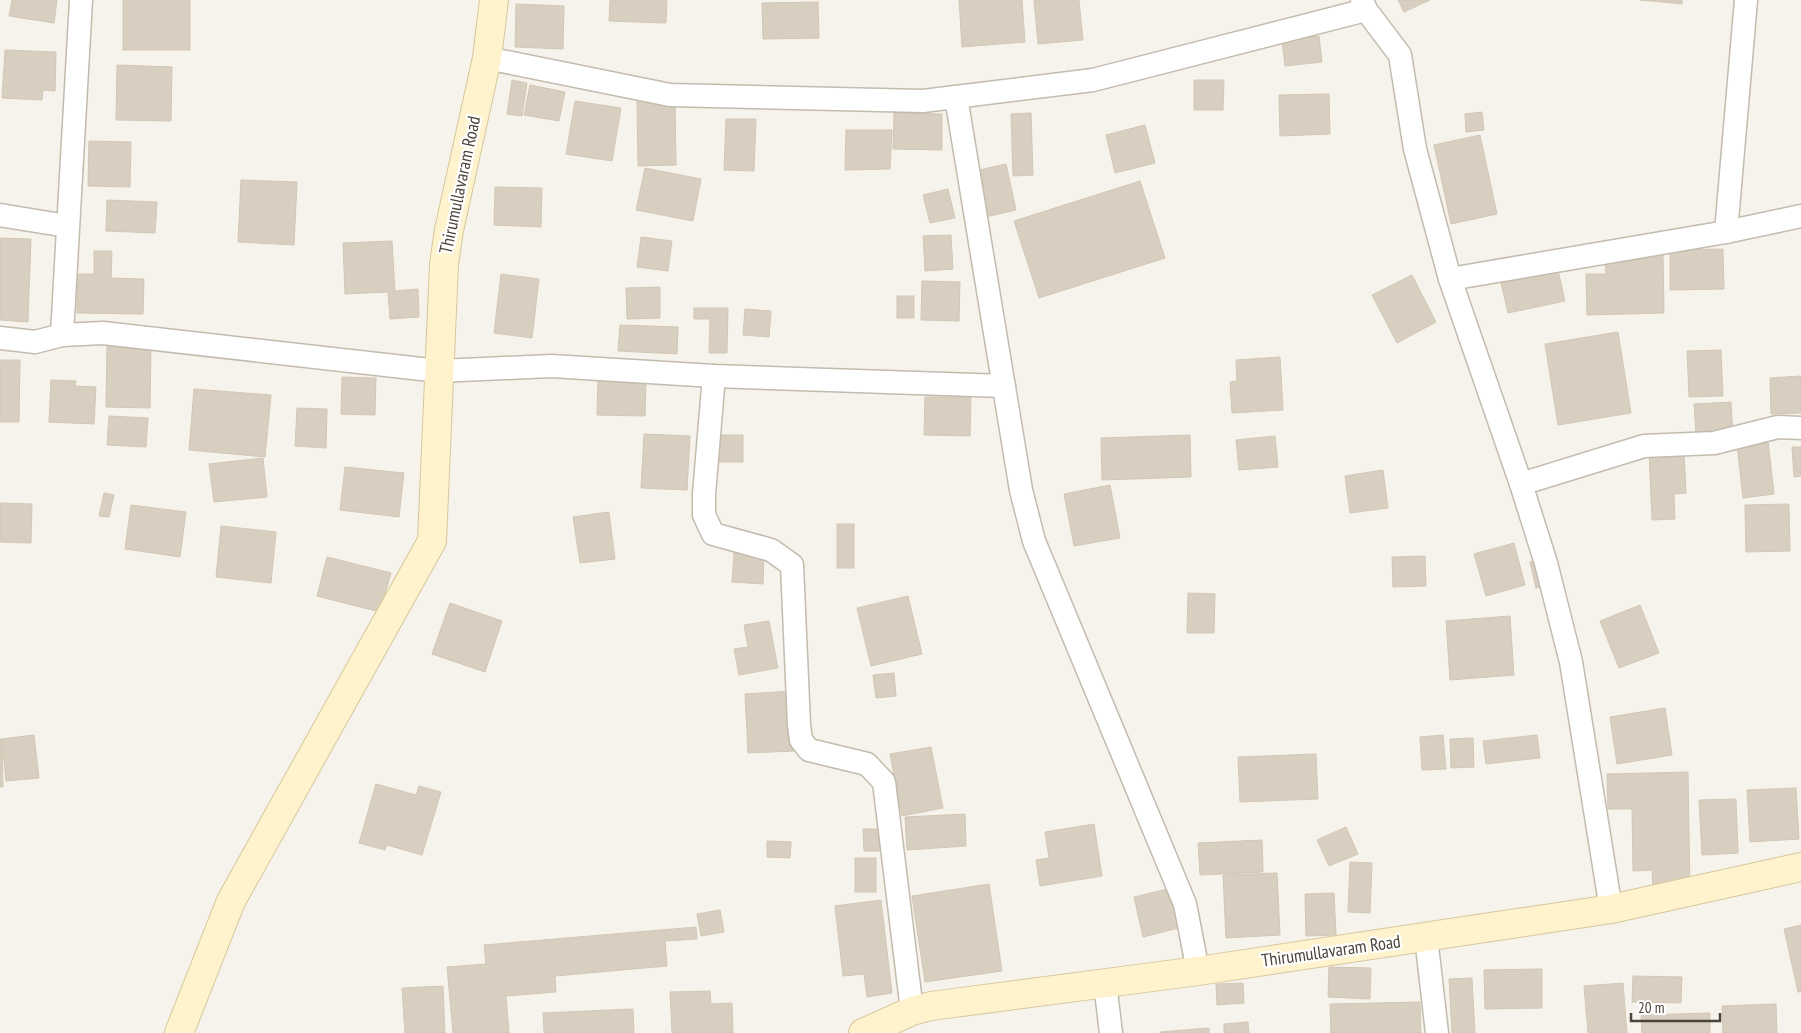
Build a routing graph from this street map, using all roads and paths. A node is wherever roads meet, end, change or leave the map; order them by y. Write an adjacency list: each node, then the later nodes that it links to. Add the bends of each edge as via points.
1 (81, 0): 9 (street)
2 (494, 0): 5 (street, Thirumullavaram Road)
3 (1746, 0): 10 (street)
4 (1364, 5): 6 (street, via 1093,80); 11 (street, via 1400,55 1415,149)
5 (487, 58): 6 (street, via 670,95 924,101); 14 (street, Thirumullavaram Road, via 445,256)
6 (956, 97): 16 (street)
7 (0, 215): 9 (street)
8 (1801, 216): 10 (street)
9 (67, 226): 12 (street)
10 (1726, 232): 11 (street)
11 (1450, 279): 18 (street)
12 (62, 335): 13 (street, via 35,342); 14 (street, via 103,333)
13 (0, 338)
14 (439, 370): 15 (street, via 551,366); 25 (street, Thirumullavaram Road, via 432,542 231,901)
15 (714, 376): 16 (street); 24 (street, via 704,515 713,534 772,550 792,565 801,740 809,750 867,764 884,782)
16 (1004, 386): 22 (street, via 1021,490 1034,542 1185,904)
17 (1801, 428): 18 (street, via 1778,427 1714,443 1644,446)
18 (1521, 484): 20 (street, via 1546,563 1571,662)
19 (1801, 867): 20 (street, Thirumullavaram Road)
20 (1611, 909): 21 (street, Thirumullavaram Road)
21 (1426, 937): 22 (street, Thirumullavaram Road); 28 (street)
22 (1198, 971): 23 (street, Thirumullavaram Road)
23 (1105, 984): 24 (street, Thirumullavaram Road); 27 (street)
24 (912, 1011): 26 (street, Thirumullavaram Road)
25 (178, 1033)
26 (863, 1033)
27 (1111, 1033)
28 (1437, 1033)

